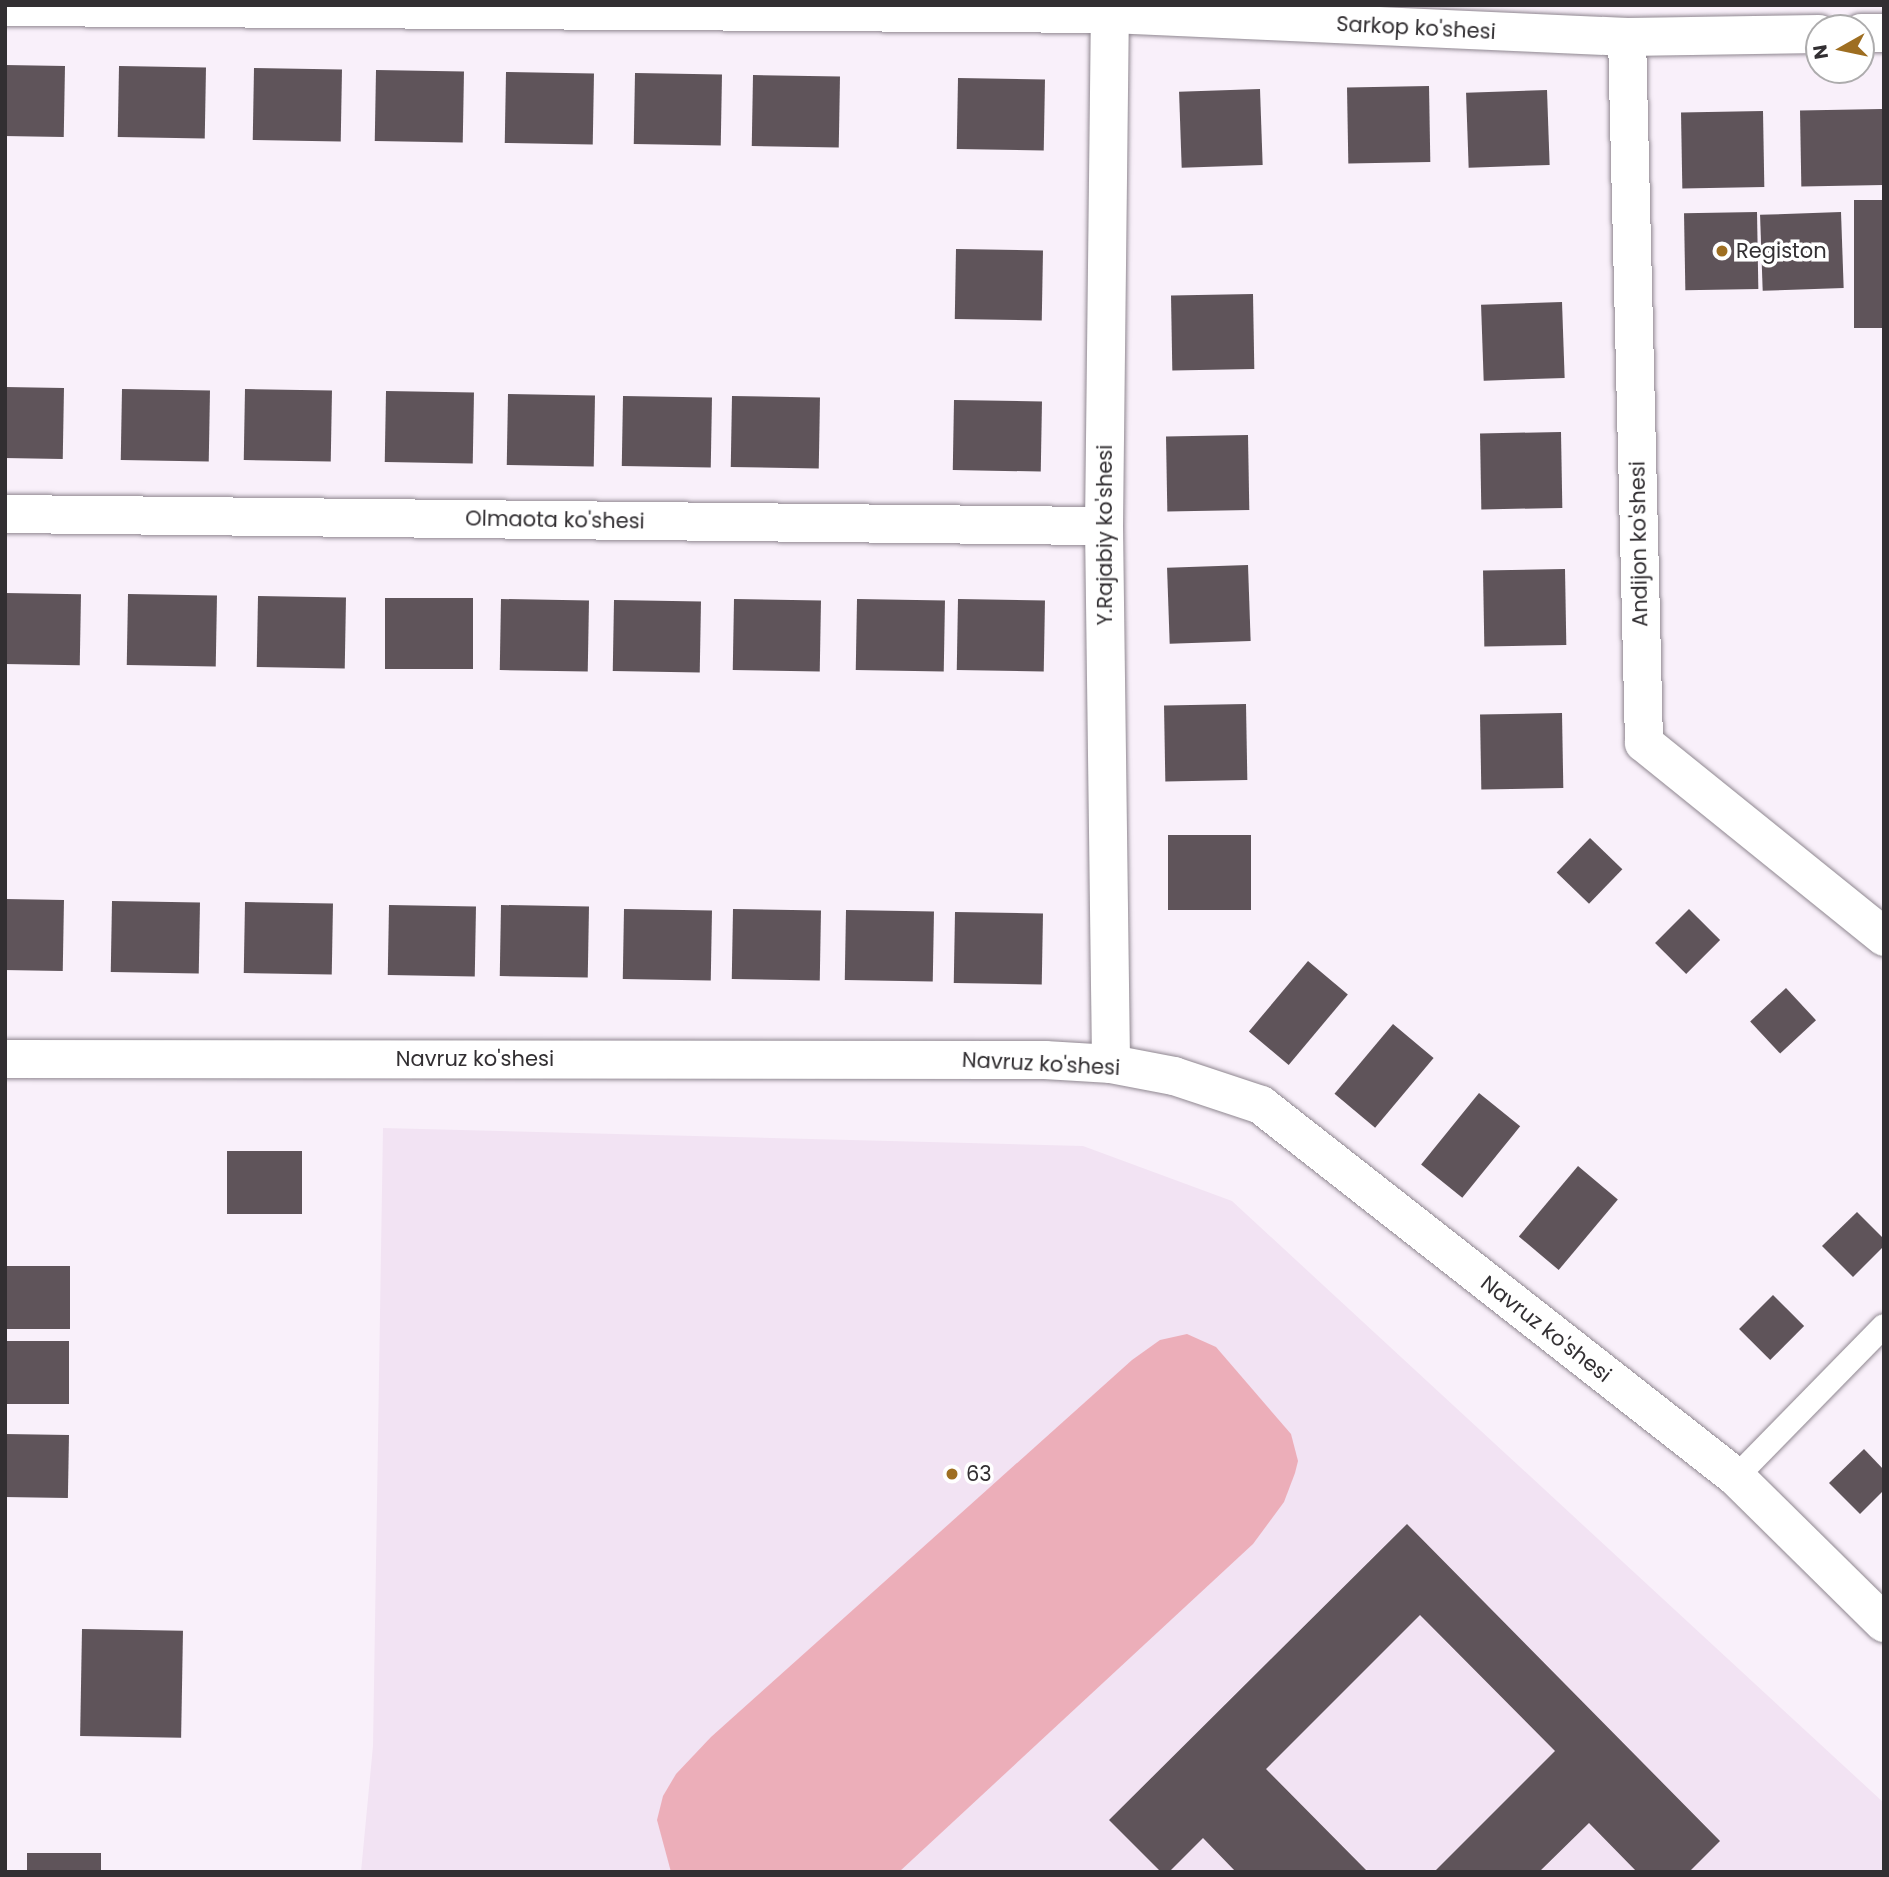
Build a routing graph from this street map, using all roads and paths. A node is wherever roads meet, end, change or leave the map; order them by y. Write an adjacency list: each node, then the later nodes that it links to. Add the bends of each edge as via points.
1 (5, 7): 2 (street, Sarkop ko'shesi)
2 (1111, 10): 4 (street, Sarkop ko'shesi); 6 (street, Y.Rajabiy ko'shesi)
3 (1805, 34): 4 (street, Sarkop ko'shesi)
4 (1627, 37): 7 (street, Andijon ko'shesi, via 1644,743)
5 (5, 514): 6 (street, Olmaota ko'shesi)
6 (1104, 526): 9 (street, Y.Rajabiy ko'shesi)
7 (1884, 937)
8 (5, 1059): 9 (street, Navruz ko'shesi, via 1045,1060)
9 (1111, 1064): 11 (street, Navruz ko'shesi, via 1174,1076 1261,1105)
10 (1884, 1326): 11 (lane)
11 (1736, 1477): 12 (street, Navruz ko'shesi)
12 (1884, 1623)

